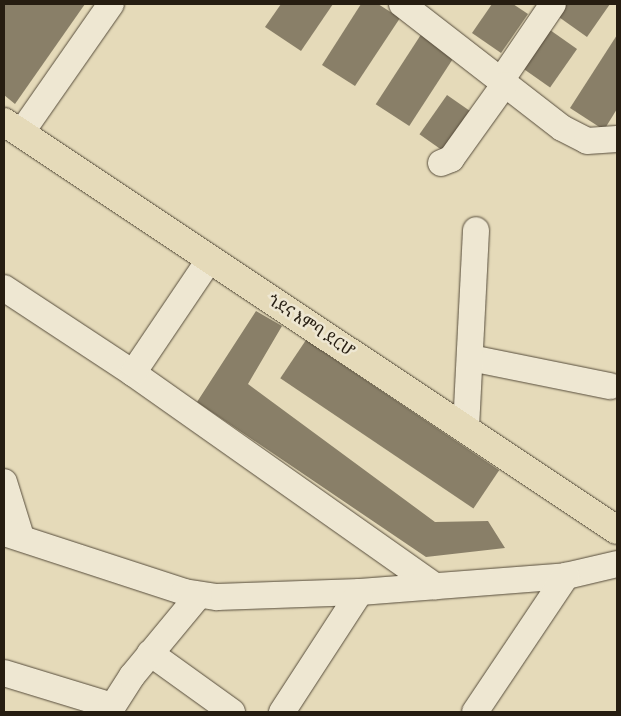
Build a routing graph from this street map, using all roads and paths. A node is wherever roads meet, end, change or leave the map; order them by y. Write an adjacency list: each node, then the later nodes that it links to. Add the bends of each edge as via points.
1 (111, 4): 5 (street)
2 (553, 4): 4 (street)
3 (417, 8): 4 (street)
4 (502, 84): 6 (street, via 575,136 587,141); 7 (street, via 450,159)
5 (12, 128): 9 (highway, ጎደና እምባ ደርሆ)
6 (617, 139)
7 (441, 163)
8 (476, 230): 11 (street)
9 (210, 259): 12 (street); 14 (highway, ጎደና እምባ ደርሆ)
10 (4, 288): 12 (street)
11 (471, 358): 13 (street); 14 (street)
12 (133, 373): 20 (street)
13 (610, 386)
14 (466, 428): 16 (highway, ጎደና እምባ ደርሆ)
15 (4, 482): 17 (street)
16 (617, 530)
17 (12, 535): 22 (street)
18 (617, 564): 19 (street)
19 (566, 576): 20 (street); 28 (street)
20 (435, 586): 21 (street)
21 (360, 592): 22 (street); 27 (street)
22 (199, 596): 23 (street)
23 (150, 653): 25 (street); 26 (street)
24 (4, 673): 25 (street)
25 (110, 709)
26 (232, 712)
27 (282, 712)
28 (475, 712)

